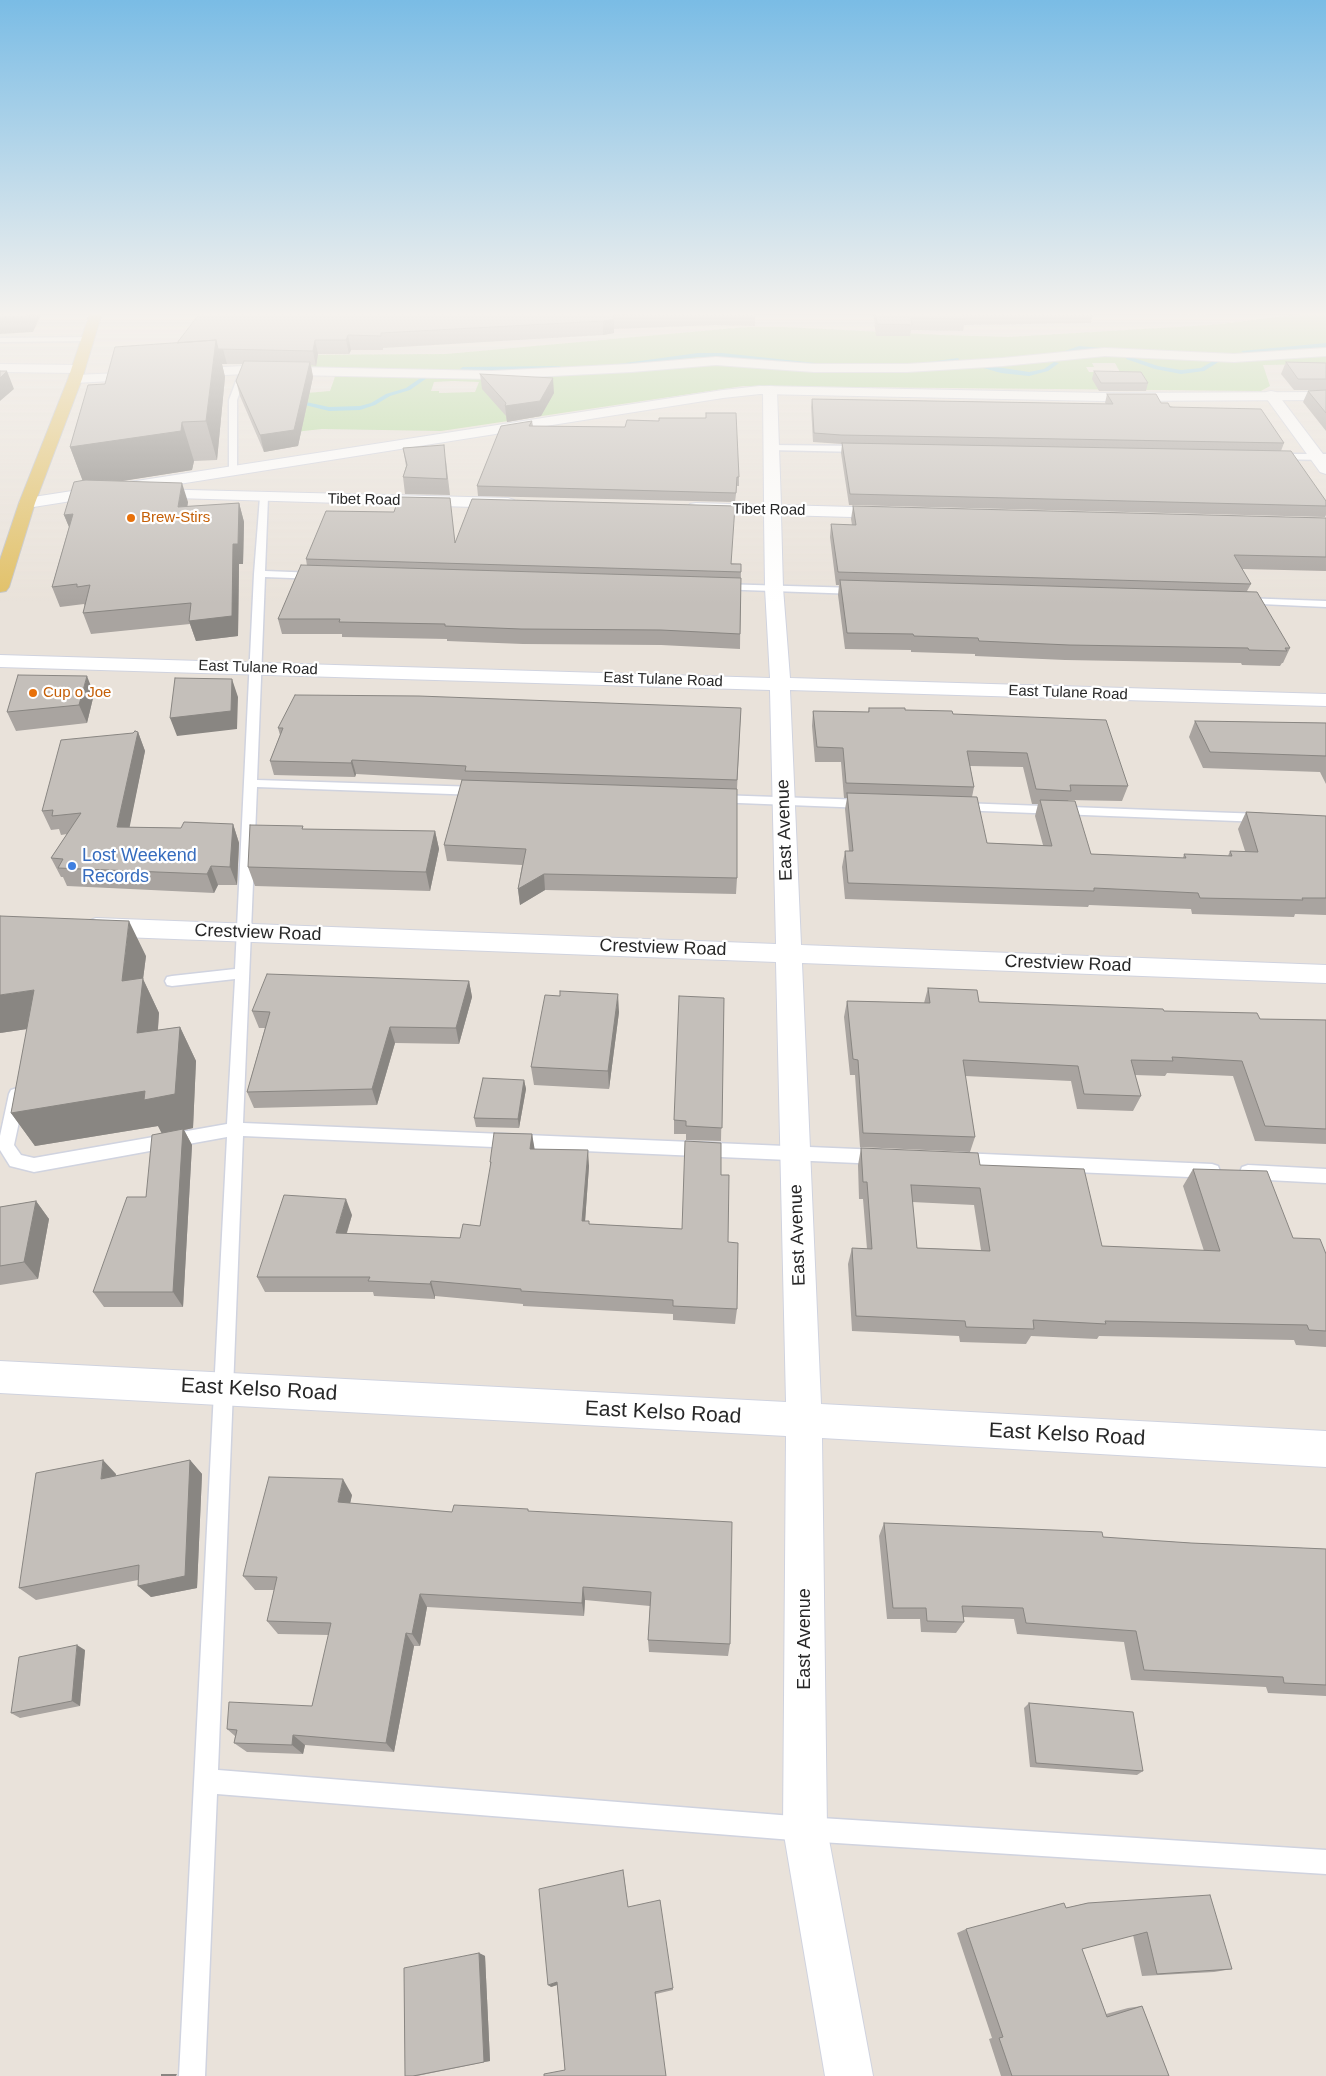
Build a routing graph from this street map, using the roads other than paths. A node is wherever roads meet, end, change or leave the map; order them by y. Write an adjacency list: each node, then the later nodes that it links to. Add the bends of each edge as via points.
1 (62, 410): 13 (main road)
2 (233, 410): 10 (lane)
3 (622, 410): 10 (street)
4 (771, 410): 6 (street, East Avenue)
5 (1283, 410): 9 (street)
6 (772, 448): 7 (lane); 16 (street, East Avenue)
7 (872, 450)
8 (1268, 456): 9 (lane)
9 (1323, 461)
10 (233, 471): 11 (street)
11 (92, 493): 12 (street, Tibet Road); 13 (street)
12 (264, 497): 14 (street, Tibet Road); 18 (lane)
13 (27, 503): 20 (main road)
14 (523, 504)
15 (683, 508): 16 (street, Tibet Road)
16 (773, 510): 17 (street, Tibet Road); 22 (street, East Avenue)
17 (901, 513)
18 (259, 574): 19 (lane); 27 (lane)
19 (328, 576)
20 (0, 587)
21 (705, 587): 22 (lane)
22 (774, 588): 23 (lane); 28 (street, East Avenue)
23 (863, 591)
24 (1228, 601): 25 (lane)
25 (1326, 604)
26 (0, 661): 27 (street, East Tulane Road)
27 (256, 668): 28 (street, East Tulane Road); 30 (lane)
28 (780, 684): 29 (street, East Tulane Road); 33 (street, East Avenue)
29 (1326, 700)
30 (250, 783): 31 (lane); 38 (lane)
31 (487, 791)
32 (705, 799): 33 (lane)
33 (784, 801): 34 (lane); 39 (street, East Avenue)
34 (882, 805)
35 (952, 807): 36 (lane)
36 (1277, 818)
37 (74, 926): 38 (street, Crestview Road)
38 (244, 932): 39 (street, Crestview Road); 40 (lane)
39 (789, 953): 41 (street, Crestview Road); 45 (street, East Avenue)
40 (242, 973): 42 (lane); 44 (lane)
41 (1326, 974)
42 (172, 980)
43 (20, 1076): 44 (lane, via 6,1146 16,1161 34,1165)
44 (234, 1129): 45 (lane); 50 (lane)
45 (796, 1153): 46 (lane); 51 (street, East Avenue)
46 (894, 1157)
47 (943, 1160): 48 (lane)
48 (1326, 1176)
49 (0, 1377): 50 (street, East Kelso Road)
50 (223, 1388): 51 (street, East Kelso Road); 53 (lane)
51 (804, 1421): 52 (street, East Kelso Road); 54 (street, East Avenue)
52 (1326, 1449)
53 (206, 1781): 54 (lane); 56 (lane)
54 (805, 1829): 55 (lane); 57 (street, East Avenue)
55 (1326, 1862)
56 (192, 2076)
57 (849, 2076)

